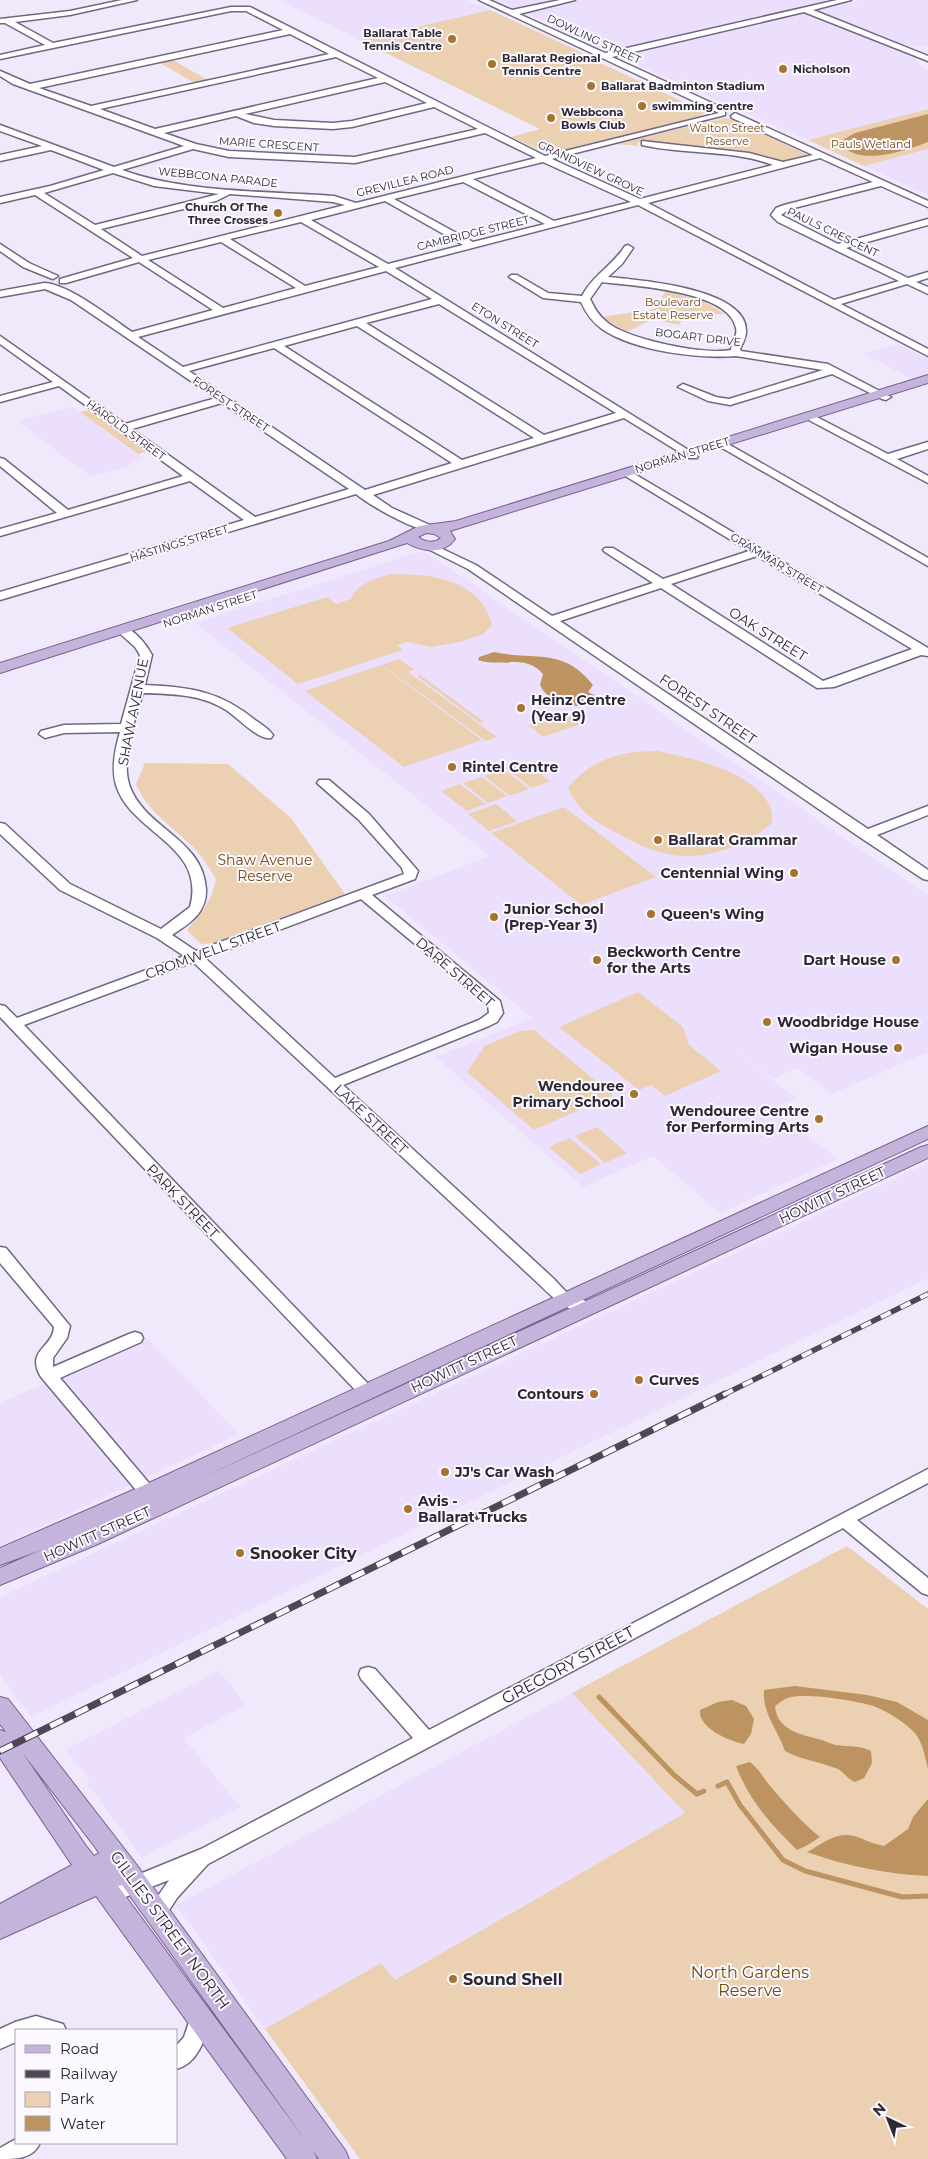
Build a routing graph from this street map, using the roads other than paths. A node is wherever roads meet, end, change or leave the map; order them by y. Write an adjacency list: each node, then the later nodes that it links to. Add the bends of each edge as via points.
1 (133, 0): 7 (street)
2 (483, 0): 6 (street, DOWLING STREET)
3 (571, 0): 6 (street)
4 (847, 0): 5 (street)
5 (806, 10): 11 (street); 13 (street)
6 (510, 13): 13 (street, DOWLING STREET)
7 (4, 21): 9 (street)
8 (291, 31): 9 (street, GRANDVIEW GROVE, via 244,7); 12 (street, GRANDVIEW GROVE); 20 (street)
9 (52, 46): 14 (street)
10 (928, 48): 11 (street)
11 (912, 52): 15 (street)
12 (338, 54): 17 (street, GRANDVIEW GROVE); 22 (street)
13 (604, 56): 23 (street, DOWLING STREET)
14 (0, 57)
15 (928, 59)
16 (0, 73): 18 (street, MARIE CRESCENT)
17 (386, 79): 21 (street, GRANDVIEW GROVE); 24 (street)
18 (12, 80): 19 (street); 20 (street, MARIE CRESCENT)
19 (0, 83)
20 (30, 87): 22 (street, MARIE CRESCENT)
21 (435, 104): 24 (street, via 333,126 274,123); 26 (street, GRANDVIEW GROVE)
22 (90, 109): 27 (street, MARIE CRESCENT)
23 (722, 113): 31 (street, DOWLING STREET, via 737,112 735,116); 33 (street, GREVILLEA ROAD)
24 (238, 114): 27 (street)
25 (0, 128): 30 (street, WEBBCONA PARADE)
26 (486, 130): 29 (street, MARIE CRESCENT, via 355,160 228,154); 33 (street, GRANDVIEW GROVE)
27 (155, 132): 29 (street, MARIE CRESCENT)
28 (645, 143): 34 (street, via 759,156)
29 (193, 146): 35 (street)
30 (51, 147): 32 (street); 35 (street, WEBBCONA PARADE)
31 (822, 155): 34 (street, CAMBRIDGE STREET); 37 (street)
32 (0, 158)
33 (544, 159): 36 (street, GREVILLEA ROAD); 42 (street, GRANDVIEW GROVE)
34 (782, 165): 42 (street, CAMBRIDGE STREET)
35 (113, 170): 38 (street, WEBBCONA PARADE, via 161,184); 39 (street)
36 (465, 179): 40 (street, GREVILLEA ROAD); 47 (street)
37 (882, 183): 43 (street); 52 (street, PAULS CRESCENT, via 779,210 776,216 781,220)
38 (232, 191): 44 (street, WEBBCONA PARADE, via 324,198); 48 (street, via 213,199)
39 (37, 192): 41 (street); 48 (street)
40 (386, 198): 44 (street, GREVILLEA ROAD); 50 (street)
41 (0, 200)
42 (638, 203): 47 (street, CAMBRIDGE STREET); 69 (street, GRANDVIEW GROVE)
43 (928, 204)
44 (352, 207): 45 (street, GREVILLEA ROAD)
45 (303, 219): 49 (street, GREVILLEA ROAD); 56 (street, ETON STREET)
46 (928, 222): 52 (street)
47 (554, 225): 50 (street, CAMBRIDGE STREET)
48 (94, 228): 54 (street)
49 (223, 239): 54 (street, GREVILLEA ROAD); 63 (street)
50 (472, 246): 56 (street, CAMBRIDGE STREET)
51 (0, 247): 55 (street)
52 (837, 247): 61 (street, PAULS CRESCENT)
53 (628, 248): 60 (street)
54 (142, 258): 59 (street, GREVILLEA ROAD); 70 (street)
55 (26, 265): 59 (street); 62 (street)
56 (388, 268): 63 (street, CAMBRIDGE STREET); 68 (street, ETON STREET)
57 (928, 275): 61 (street)
58 (514, 277): 67 (street, via 546,296)
59 (59, 279): 62 (street, GREVILLEA ROAD); 66 (street, FOREST STREET)
60 (600, 279): 67 (street); 75 (street, via 674,288 718,303 741,325)
61 (907, 281): 64 (street, PAULS CRESCENT); 69 (street)
62 (42, 283): 65 (street, GREVILLEA ROAD); 66 (street, FOREST STREET)
63 (304, 288): 70 (street, CAMBRIDGE STREET)
64 (928, 292)
65 (0, 294)
66 (74, 298): 72 (street, FOREST STREET)
67 (585, 299): 75 (street, BOGART DRIVE, via 595,319 625,336 670,347 726,354)
68 (441, 300): 71 (street); 86 (street, ETON STREET)
69 (833, 303): 76 (street, GRANDVIEW GROVE)
70 (221, 311): 72 (street, CAMBRIDGE STREET)
71 (359, 322): 74 (street); 89 (street)
72 (130, 336): 77 (street, FOREST STREET)
73 (2, 343): 80 (street, HAROLD STREET)
74 (276, 345): 77 (street); 95 (street)
75 (737, 352): 78 (street, BOGART DRIVE, via 746,356 816,364)
76 (928, 352)
77 (182, 370): 85 (street, FOREST STREET)
78 (833, 370): 82 (street, via 730,402 716,402); 83 (street, BOGART DRIVE)
79 (928, 379): 83 (main road, NORMAN STREET)
80 (60, 383): 84 (street); 88 (street, HAROLD STREET)
81 (928, 384): 83 (main road, NORMAN STREET)
82 (682, 386)
83 (883, 396): 87 (main road, NORMAN STREET)
84 (0, 399)
85 (225, 399): 88 (street); 99 (street, FOREST STREET)
86 (625, 414): 89 (street, HASTINGS STREET); 92 (street, ETON STREET)
87 (812, 417): 90 (main road, NORMAN STREET); 93 (street)
88 (122, 428): 97 (street, HAROLD STREET)
89 (543, 439): 95 (street, HASTINGS STREET)
90 (723, 444): 92 (main road, NORMAN STREET); 109 (street)
91 (928, 445): 93 (street)
92 (691, 454): 96 (main road, NORMAN STREET)
93 (888, 458): 98 (street)
94 (0, 461): 101 (street)
95 (460, 464): 99 (street, HASTINGS STREET)
96 (628, 474): 103 (main road, NORMAN STREET, via 458,525); 106 (main road, NORMAN STREET, via 463,530); 108 (street, GRAMMAR STREET)
97 (192, 477): 101 (street); 102 (street, HAROLD STREET)
98 (928, 480)
99 (360, 492): 100 (street, FOREST STREET); 102 (street, HASTINGS STREET)
100 (388, 510): 103 (street, FOREST STREET); 105 (street, FOREST STREET)
101 (66, 514): 104 (street)
102 (253, 521): 112 (street, HASTINGS STREET)
103 (432, 529): 105 (main road, NORMAN STREET); 106 (main road, via 445,533)
104 (0, 533)
105 (417, 540): 106 (main road, NORMAN STREET, via 438,546); 110 (street, FOREST STREET); 114 (main road, NORMAN STREET, via 398,549)
106 (447, 540): 110 (street, FOREST STREET)
107 (609, 550): 111 (street, OAK STREET)
108 (758, 552): 111 (street); 115 (street, GRAMMAR STREET)
109 (928, 563)
110 (472, 567): 113 (street, FOREST STREET)
111 (660, 584): 113 (street); 115 (street, OAK STREET, via 821,687)
112 (2, 593)
113 (552, 620): 125 (street, FOREST STREET)
114 (125, 632): 116 (main road, NORMAN STREET); 117 (main road, NORMAN STREET); 118 (street, SHAW AVENUE, via 146,654)
115 (925, 652)
116 (0, 668)
117 (0, 675)
118 (139, 689): 119 (street, SHAW AVENUE); 121 (street, via 180,691 214,699)
119 (127, 728): 120 (street, via 64,729); 128 (street, SHAW AVENUE, via 120,769 123,786 147,818 194,863 200,880 196,909)
120 (45, 734)
121 (267, 735)
122 (324, 783): 127 (street, CROMWELL STREET, via 364,818 408,866 411,874 404,880)
123 (928, 810): 125 (street)
124 (0, 826): 128 (street, LAKE STREET, via 59,883 87,900)
125 (866, 835): 126 (street, FOREST STREET)
126 (928, 876)
127 (364, 895): 129 (street, CROMWELL STREET); 132 (street, DARE STREET, via 495,1004 496,1013 484,1023)
128 (161, 930): 129 (street, LAKE STREET, via 184,939)
129 (196, 956): 131 (street, CROMWELL STREET); 132 (street, LAKE STREET)
130 (0, 1009): 131 (street, PARK STREET)
131 (14, 1024): 139 (street, PARK STREET)
132 (333, 1084): 136 (street, LAKE STREET, via 547,1282)
133 (928, 1132): 136 (main road, HOWITT STREET)
134 (928, 1151): 136 (main road, HOWITT STREET)
135 (0, 1252): 138 (street, via 62,1326 60,1335 48,1348 44,1359)
136 (577, 1300): 139 (main road, HOWITT STREET); 140 (main road, HOWITT STREET)
137 (135, 1338): 138 (street)
138 (49, 1376): 142 (street)
139 (366, 1392): 140 (main road, HOWITT STREET)
140 (319, 1423): 142 (main road, HOWITT STREET)
141 (928, 1475): 143 (street, GREGORY STREET)
142 (153, 1499): 144 (main road, HOWITT STREET); 145 (main road, HOWITT STREET)
143 (845, 1520): 146 (street); 150 (street, GREGORY STREET)
144 (0, 1557)
145 (0, 1577)
146 (928, 1588)
147 (368, 1674): 150 (street)
148 (0, 1706): 152 (main road, GILLIES STREET NORTH)
149 (0, 1739): 153 (main road, GILLIES STREET NORTH)
150 (426, 1740): 151 (street, GREGORY STREET)
151 (208, 1855): 152 (street, GREGORY STREET); 154 (street, GREGORY STREET, via 180,1881)
152 (126, 1870): 153 (main road); 154 (main road, GILLIES STREET NORTH)
153 (100, 1882): 155 (main road); 156 (main road); 157 (main road, GILLIES STREET NORTH)
154 (157, 1912): 168 (main road, GILLIES STREET NORTH)
155 (0, 1916)
156 (0, 1928)
157 (200, 2019): 162 (main road, GILLIES STREET NORTH); 163 (street, via 194,2042)
158 (22, 2029): 159 (street, via 36,2024)
159 (53, 2029)
160 (15, 2032): 161 (street)
161 (0, 2040)
162 (216, 2040): 164 (street); 167 (main road, GILLIES STREET NORTH)
163 (178, 2058)
164 (178, 2059)
165 (27, 2144): 166 (street)
166 (0, 2159)
167 (303, 2159)
168 (335, 2159)

